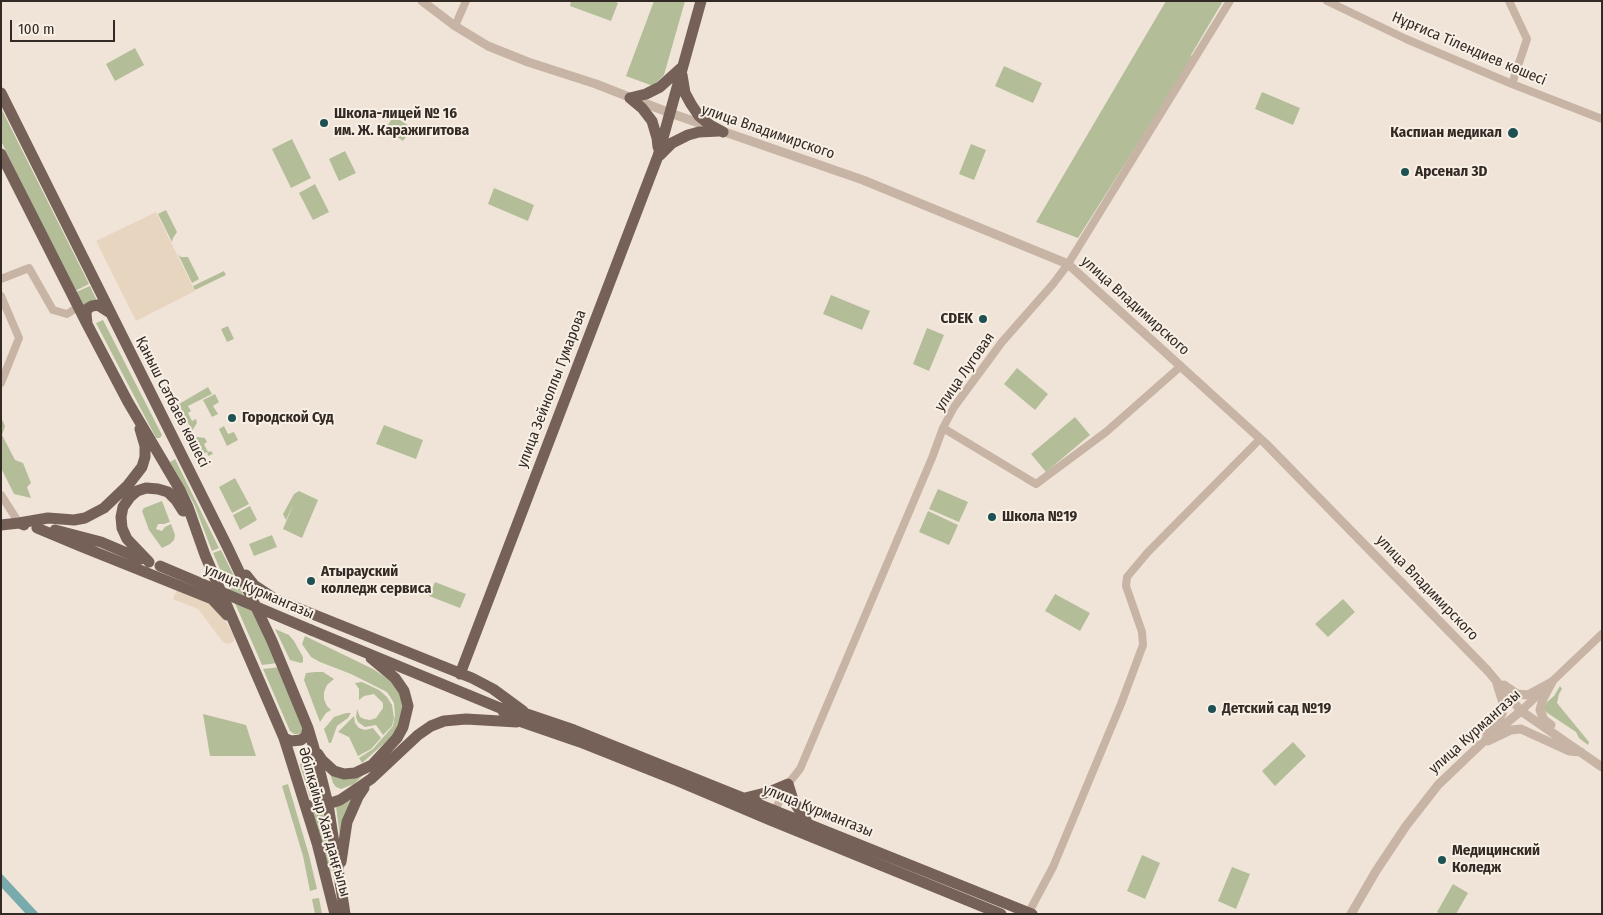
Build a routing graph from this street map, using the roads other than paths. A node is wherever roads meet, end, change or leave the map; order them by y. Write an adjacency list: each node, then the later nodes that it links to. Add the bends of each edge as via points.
1 (422, 1): 8 (street, улица Владимирского)
2 (466, 1): 8 (street)
3 (701, 1): 9 (main road, улица Зейноллы Гумарова)
4 (1230, 1): 18 (street, улица Луговая)
5 (1328, 1): 7 (street, Нұрғиса Тілендиев көшесі)
6 (1509, 1): 10 (street, via 1527,39)
7 (1337, 3): 10 (street, Нұрғиса Тілендиев көшесі, via 1406,39)
8 (455, 26): 12 (street, улица Владимирского, via 488,46)
9 (682, 67): 12 (main road, via 660,87); 13 (main road, улица Зейноллы Гумарова); 15 (main road, via 684,86 691,104 699,116)
10 (1512, 84): 14 (street, Нұрғиса Тілендиев көшесі)
11 (1, 93): 22 (main road, Қаныш Сәтбаев көшесі)
12 (630, 98): 13 (street, улица Владимирского); 17 (main road, via 652,122)
13 (670, 113): 15 (street, улица Владимирского); 17 (main road, улица Зейноллы Гумарова)
14 (1602, 119)
15 (723, 132): 17 (main road, via 711,130 688,135); 18 (street, улица Владимирского, via 863,180)
16 (1, 154): 21 (main road)
17 (658, 156): 41 (main road, улица Зейноллы Гумарова)
18 (1068, 264): 24 (street, улица Владимирского); 27 (street, улица Луговая, via 1002,342 954,407)
19 (1, 279): 21 (street, via 30,268 53,310 66,314)
20 (1, 296): 25 (street, via 19,338)
21 (78, 307): 23 (main road)
22 (110, 313): 23 (main road, via 103,306 92,306 87,309); 28 (main road, Қаныш Сәтбаев көшесі)
23 (87, 324): 26 (main road)
24 (1181, 366): 27 (street, via 1106,432 1036,484); 29 (street, улица Владимирского)
25 (1, 383)
26 (128, 402): 30 (main road); 32 (main road, via 143,436 145,457 142,467 128,485 104,508 84,518)
27 (943, 428): 53 (street, улица Луговая, via 800,769)
28 (169, 432): 30 (main road, via 167,438 160,442); 37 (main road, Қаныш Сәтбаев көшесі)
29 (1260, 439): 42 (street, улица Владимирского); 61 (street, via 1127,577 1126,586 1142,632 1143,645 1053,867)
30 (152, 440): 35 (main road, via 180,490)
31 (1, 495): 32 (street)
32 (19, 523): 33 (main road, улица Курмангазы); 34 (main road, улица Курмангазы)
33 (1, 525)
34 (37, 528): 36 (main road, улица Курмангазы, via 50,528 101,542); 38 (main road, via 212,599)
35 (204, 554): 36 (main road, via 176,500 168,492 146,488 130,497 120,518 127,539); 38 (main road)
36 (154, 564): 40 (main road, улица Курмангазы, bridge)
37 (236, 565): 41 (main road, via 254,585 276,599); 46 (main road, Қаныш Сәтбаев көшесі)
38 (233, 623): 47 (main road)
39 (1602, 634): 43 (street, улица Курмангазы)
40 (360, 650): 45 (main road, улица Курмангазы, via 500,708 509,716); 49 (main road, via 395,678 404,691 408,706 403,727 372,765 355,773 334,771)
41 (460, 674): 45 (main road, via 493,689)
42 (1496, 679): 43 (street, via 1517,694 1528,695); 44 (street, улица Владимирского); 48 (street, via 1503,704 1502,714)
43 (1552, 682): 44 (street, улица Курмангазы); 50 (street, via 1540,710 1544,720 1574,742)
44 (1521, 711): 48 (street, улица Курмангазы); 50 (street, улица Владимирского)
45 (524, 718): 52 (main road, via 498,722 466,719 431,726); 54 (main road, улица Курмангазы)
46 (308, 728): 47 (main road, via 301,740); 49 (main road, Әбілқайыр Хан даңғылы)
47 (284, 738): 56 (main road, Әбілқайыр Хан даңғылы)
48 (1483, 742): 50 (street, via 1521,729 1568,751); 65 (street, улица Курмангазы, via 1438,785 1376,871)
49 (314, 748): 57 (main road, Әбілқайыр Хан даңғылы)
50 (1581, 752): 51 (street, улица Владимирского)
51 (1602, 767)
52 (371, 779): 57 (main road, via 340,800); 60 (main road, via 358,797 347,822)
53 (788, 784): 55 (main road); 58 (street, улица Луговая); 59 (main road, via 793,800)
54 (707, 788): 55 (main road, улица Курмангазы); 58 (main road, улица Курмангазы)
55 (745, 798): 58 (main road, улица Курмангазы)
56 (305, 804): 57 (main road, via 312,807); 62 (main road, Әбілқайыр Хан даңғылы)
57 (328, 804): 60 (main road, Әбілқайыр Хан даңғылы)
58 (773, 815): 59 (main road, улица Курмангазы); 64 (main road, улица Курмангазы)
59 (807, 822): 61 (main road, улица Курмангазы)
60 (339, 881): 63 (main road, Әбілқайыр Хан даңғылы)
61 (1031, 913)
62 (335, 914)
63 (345, 914)
64 (1001, 914)
65 (1351, 914)

